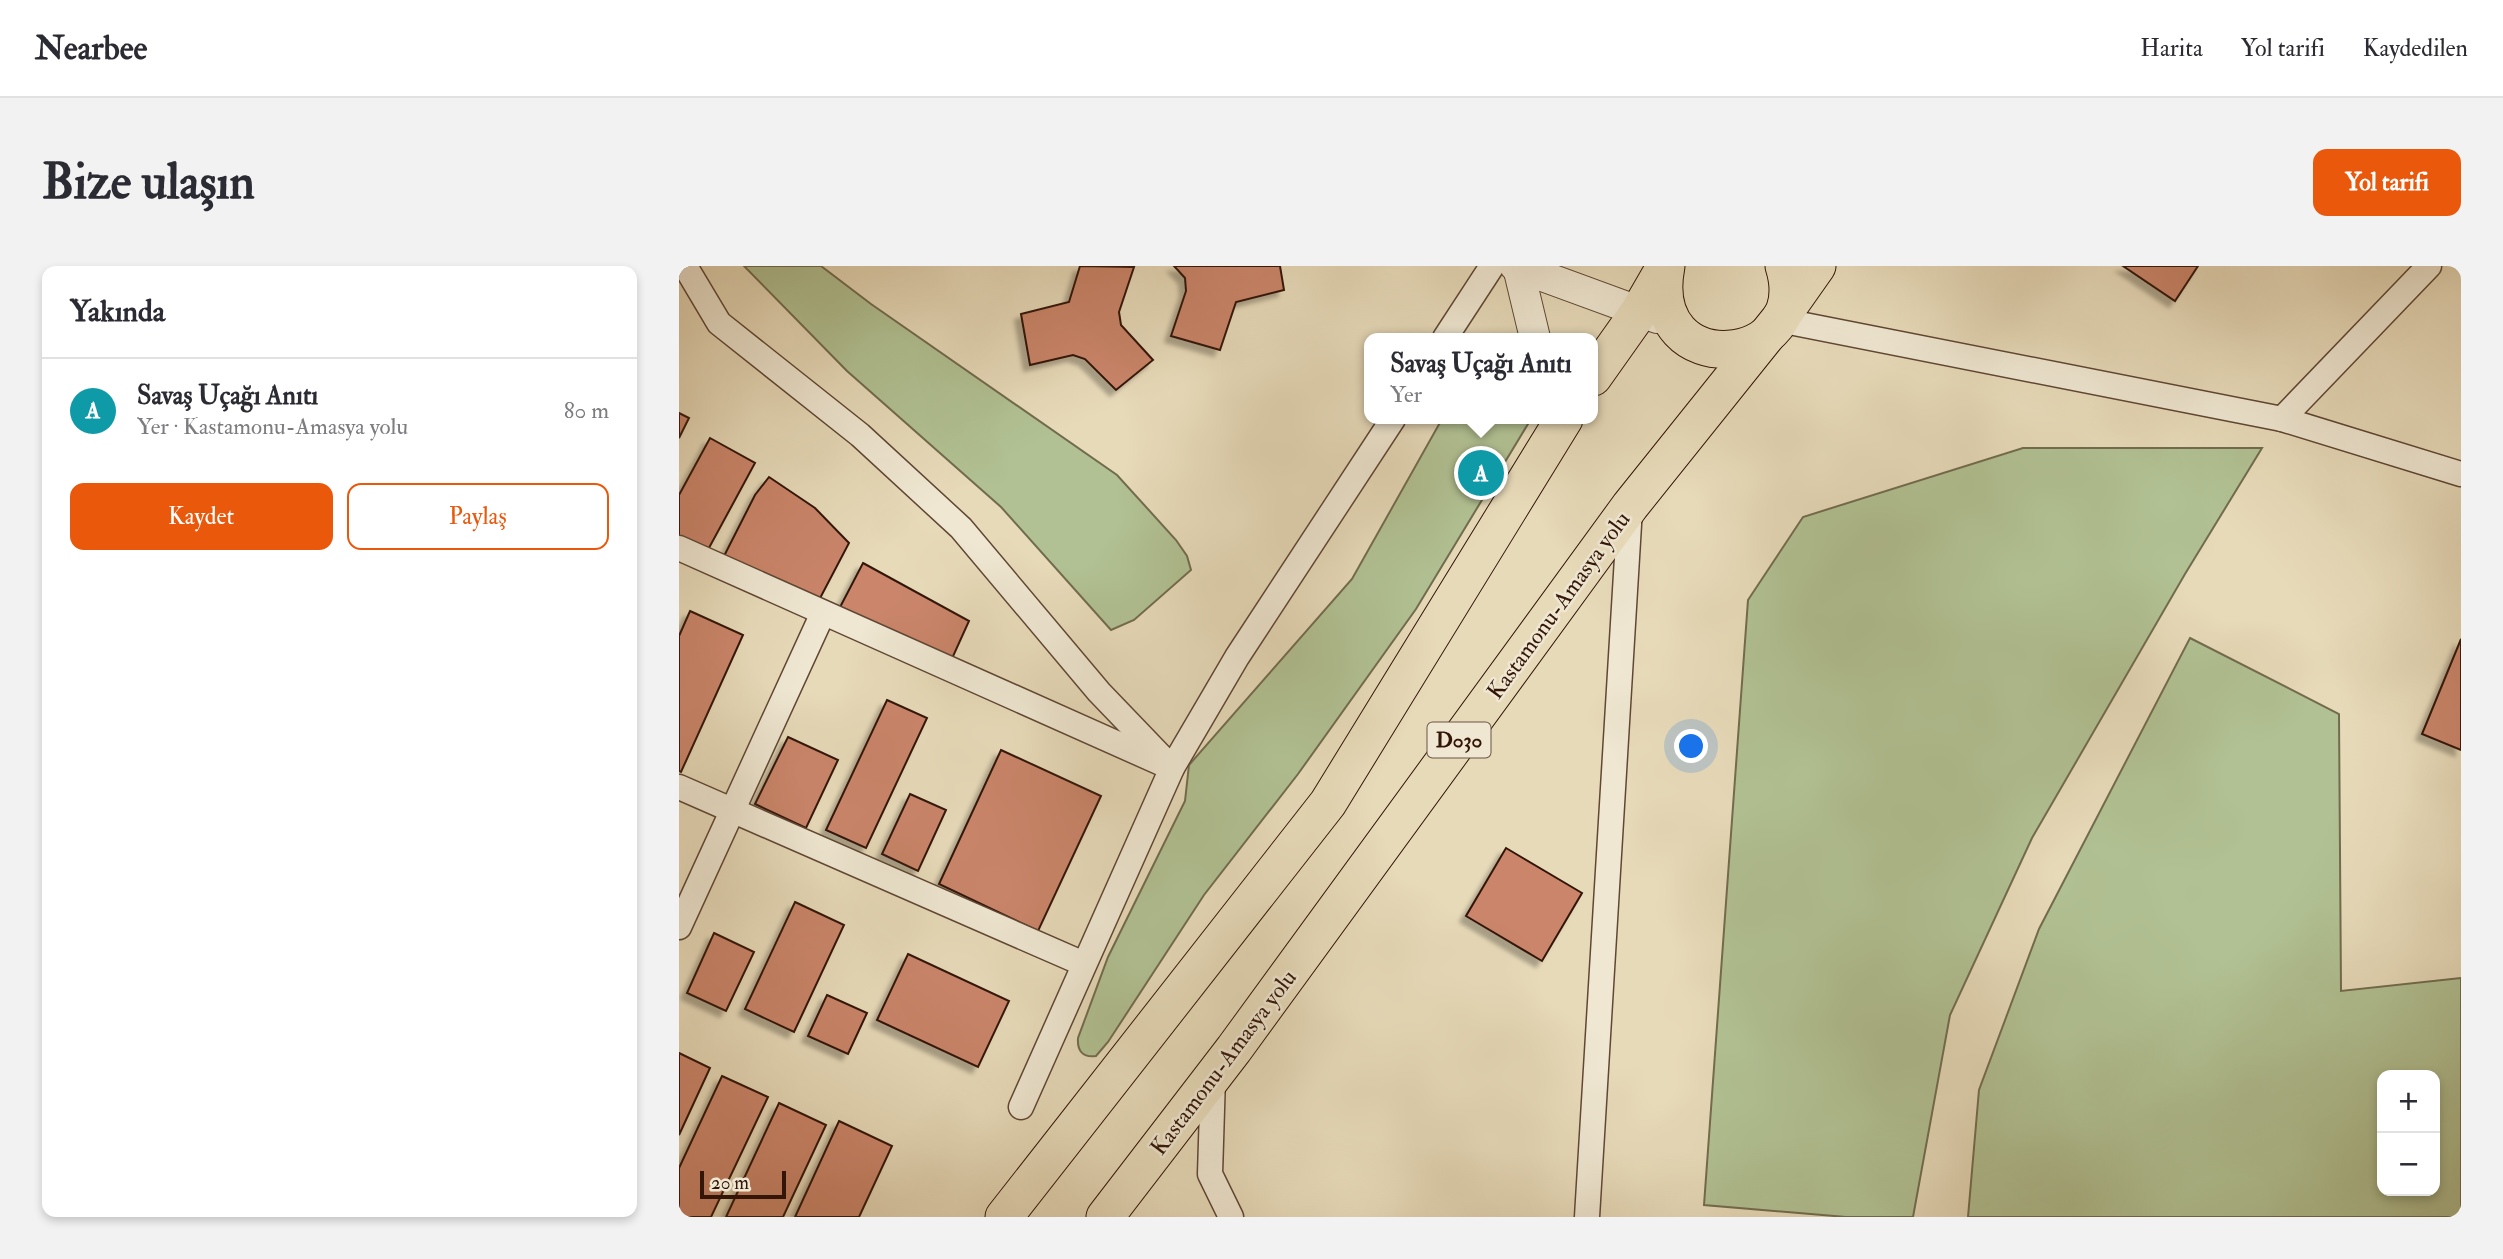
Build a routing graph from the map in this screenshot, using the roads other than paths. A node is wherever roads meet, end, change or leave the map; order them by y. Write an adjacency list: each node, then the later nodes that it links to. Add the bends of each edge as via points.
1 (685, 266): 20 (street, via 719,323 860,436 961,528 1099,692)
2 (1513, 266): 7 (street); 10 (street); 11 (street)
3 (1666, 266): 7 (main road); 9 (main road, via 1665,306)
4 (1784, 266): 8 (main road, via 1787,301)
5 (1817, 266): 8 (main road, Kastamonu-Amasya yolu / D030)
6 (2429, 266): 13 (street)
7 (1639, 312): 9 (street); 12 (main road)
8 (1779, 320): 9 (main road, via 1766,336 1748,347 1728,351 1698,344); 13 (street); 17 (main road, Kastamonu-Amasya yolu / D030)
9 (1674, 324)
10 (1450, 333)
11 (1533, 333)
12 (1598, 370)
13 (2282, 419): 16 (street)
14 (1390, 424): 20 (street, via 1237,657)
15 (1557, 424): 27 (main road, via 1328,803)
16 (2461, 474)
17 (1630, 506): 25 (main road, Kastamonu-Amasya yolu / D030); 30 (street)
18 (679, 548): 19 (street)
19 (823, 612): 20 (street); 22 (street)
20 (1171, 768): 24 (street)
21 (679, 787): 22 (street)
22 (732, 808): 23 (street); 24 (street)
23 (679, 927)
24 (1084, 964): 26 (street)
25 (1213, 1077): 28 (main road, Kastamonu-Amasya yolu / D030); 29 (street, via 1210,1174)
26 (1021, 1107)
27 (1004, 1217)
28 (1105, 1217)
29 (1231, 1217)
30 (1587, 1217)

